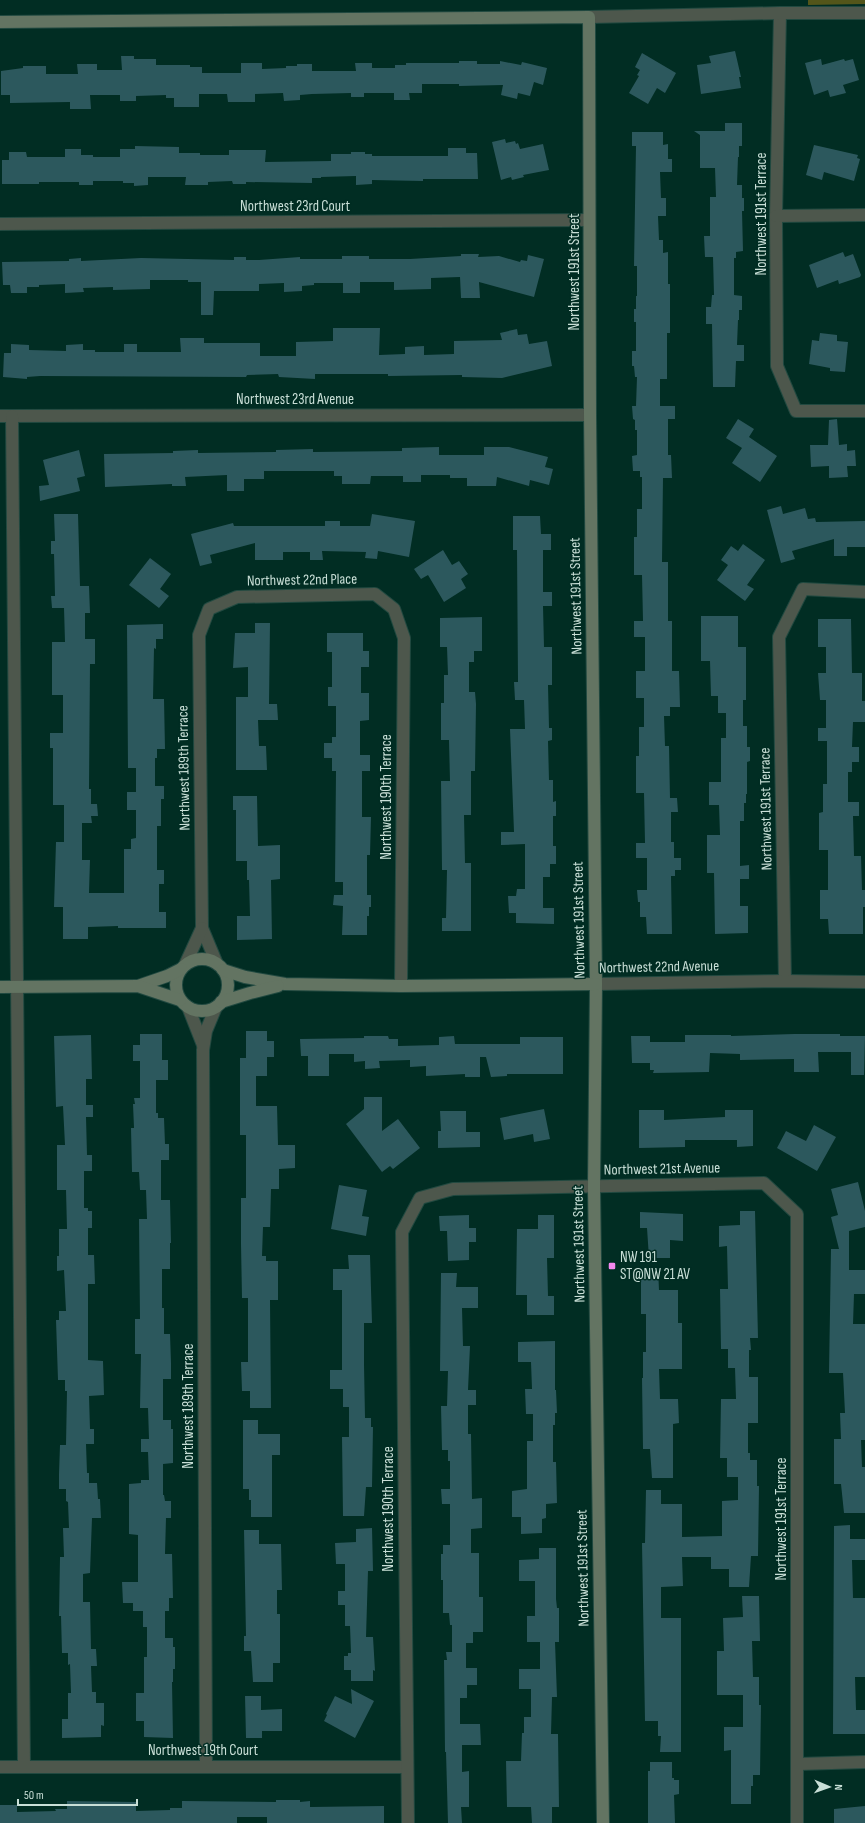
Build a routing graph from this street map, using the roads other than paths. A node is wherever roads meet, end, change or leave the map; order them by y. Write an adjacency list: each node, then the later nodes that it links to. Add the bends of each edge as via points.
1 (780, 13): 2 (street); 3 (street); 6 (street, Northwest 191st Terrace)
2 (865, 13)
3 (589, 17): 4 (street); 7 (street, Northwest 191st Street)
4 (0, 22)
5 (865, 215): 6 (street)
6 (776, 216): 9 (street, Northwest 191st Terrace, via 778,366 796,412)
7 (589, 220): 8 (street, Northwest 23rd Court); 10 (street, Northwest 191st Street)
8 (0, 224)
9 (865, 411)
10 (590, 415): 11 (street, Northwest 23rd Avenue); 21 (street, Northwest 191st Street)
11 (6, 416): 25 (street)
12 (865, 592): 18 (street, Northwest 191st Terrace, via 803,589 779,637)
13 (209, 609): 14 (street, Northwest 22nd Place, via 237,597 375,594); 15 (street, Northwest 189th Terrace, via 199,635)
14 (394, 609): 23 (street, Northwest 190th Terrace, via 404,638)
15 (202, 928): 16 (street, Northwest 189th Terrace); 17 (street, Northwest 189th Terrace)
16 (183, 967): 17 (street, via 195,960 203,959 212,961); 22 (street, via 167,976); 26 (street, via 175,984 176,992)
17 (220, 967): 20 (street, Northwest 22nd Avenue, via 245,977); 27 (street, via 228,982 227,991)
18 (785, 981): 19 (street, Northwest 22nd Avenue); 21 (street, Northwest 22nd Avenue)
19 (865, 982)
20 (285, 984): 23 (street, Northwest 22nd Avenue); 27 (street, Northwest 22nd Avenue, via 250,993)
21 (596, 984): 23 (street, Northwest 22nd Avenue); 29 (street, Northwest 191st Street)
22 (138, 986): 25 (street); 26 (street)
23 (401, 986)
24 (0, 987): 25 (street)
25 (17, 987): 36 (street)
26 (184, 1004): 27 (street, via 201,1012); 28 (street, Northwest 189th Terrace)
27 (219, 1005): 28 (street, Northwest 189th Terrace, via 210,1019)
28 (203, 1046): 34 (street, Northwest 189th Terrace)
29 (594, 1187): 30 (street, Northwest 21st Avenue, via 453,1189); 31 (street, Northwest 21st Avenue, via 764,1183); 39 (street, Northwest 191st Street)
30 (420, 1198): 37 (street, Northwest 190th Terrace, via 402,1232)
31 (797, 1214): 33 (street, Northwest 191st Terrace)
32 (865, 1762): 33 (street)
33 (798, 1764): 40 (street, Northwest 191st Terrace)
34 (206, 1766): 36 (street, Northwest 19th Court); 37 (street, Northwest 19th Court)
35 (0, 1767): 36 (street, Northwest 19th Court)
36 (24, 1767)
37 (407, 1767): 38 (street, Northwest 190th Terrace)
38 (408, 1823)
39 (603, 1823)
40 (798, 1823)

